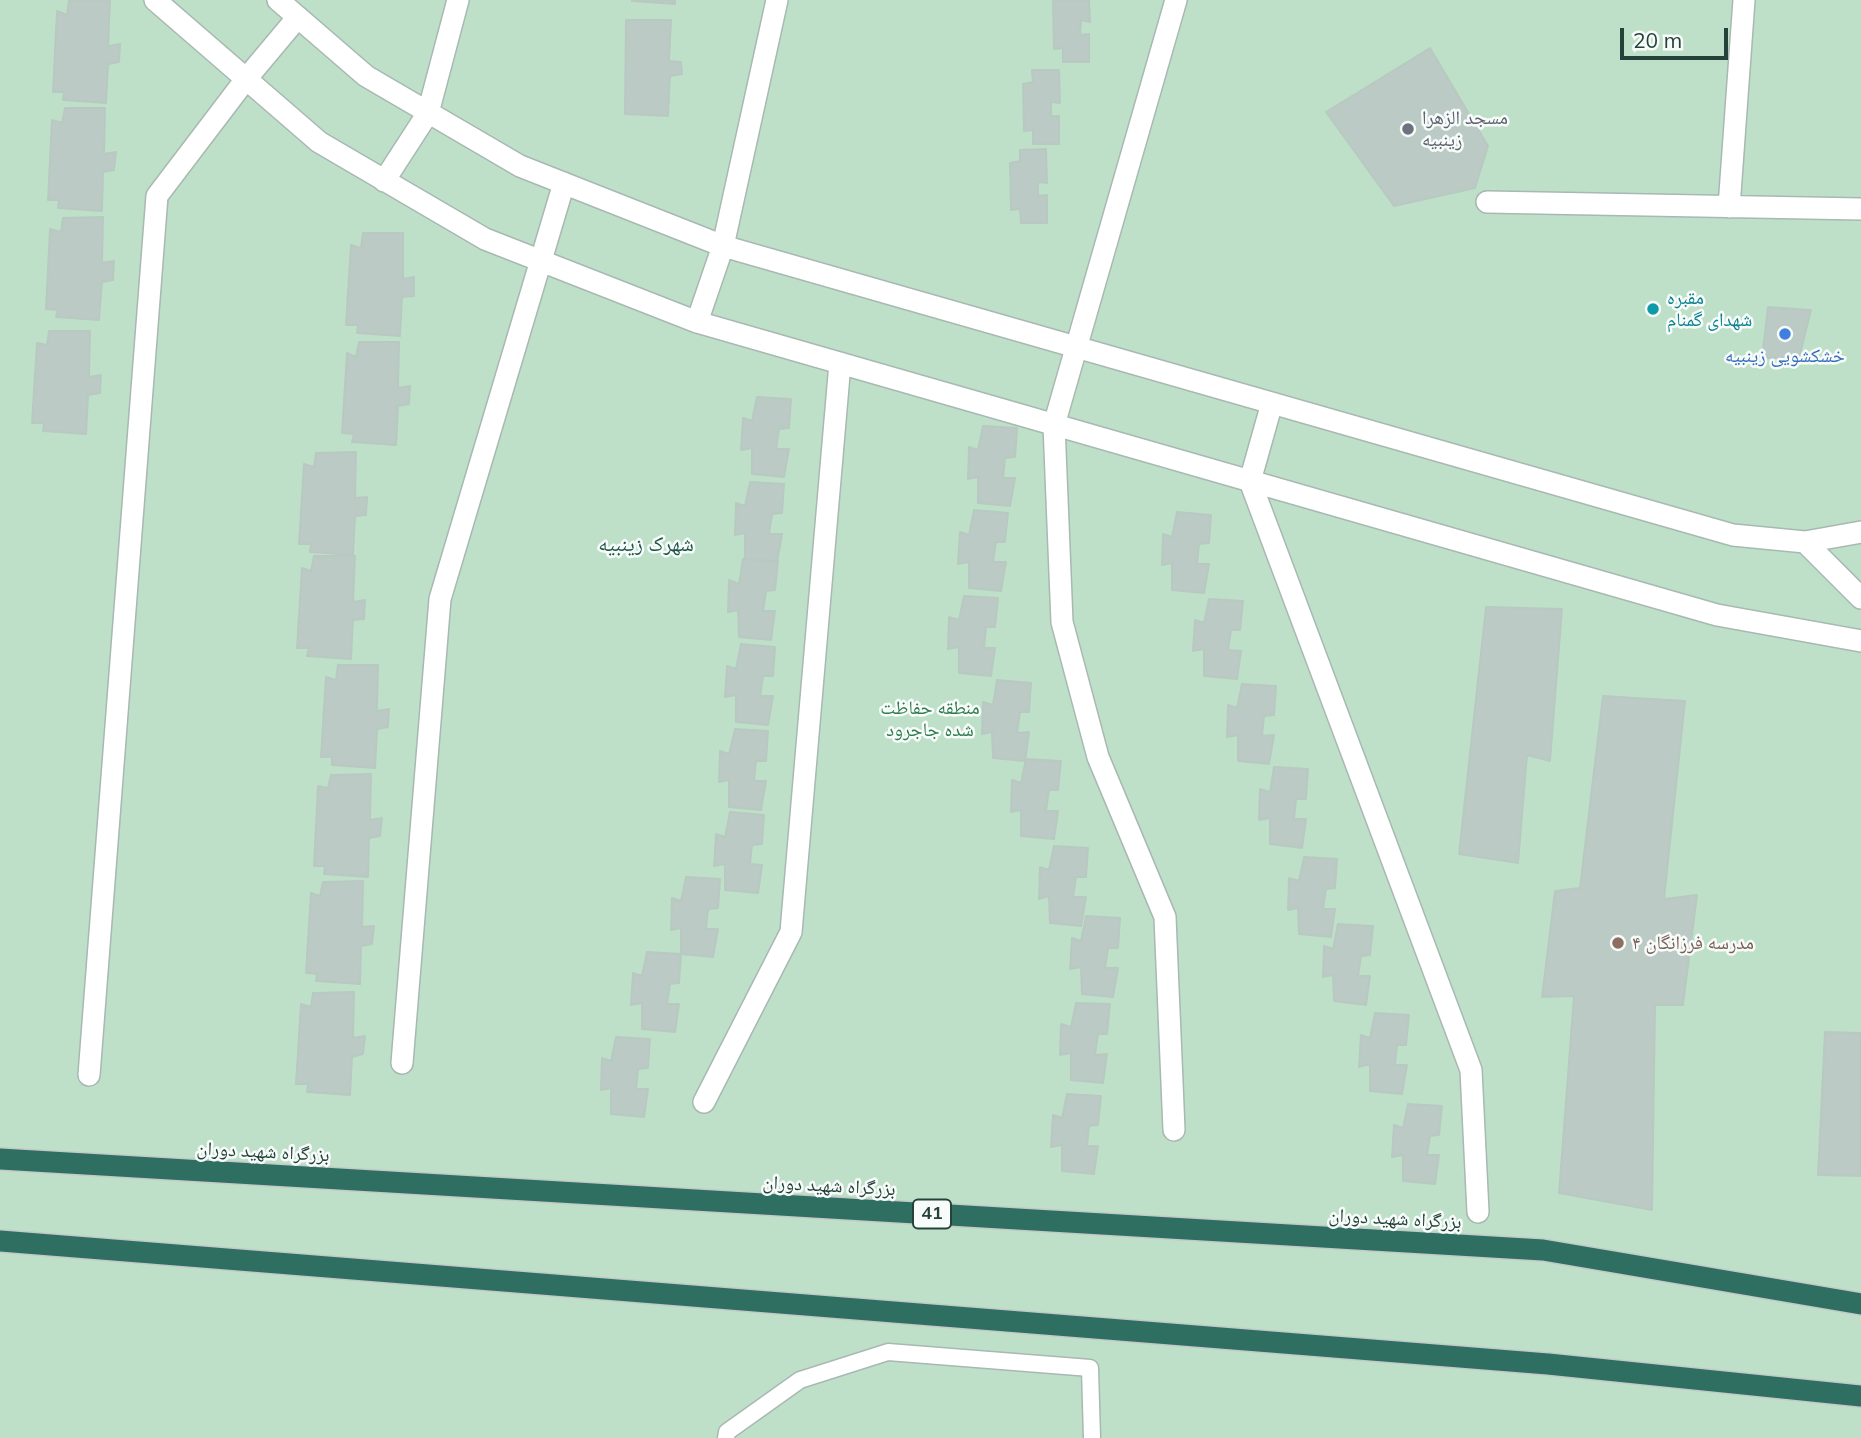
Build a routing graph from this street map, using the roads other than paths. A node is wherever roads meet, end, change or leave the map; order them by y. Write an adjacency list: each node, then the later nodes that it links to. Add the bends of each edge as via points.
1 (155, 0): 8 (street)
2 (278, 0): 7 (street)
3 (457, 0): 9 (street)
4 (777, 0): 15 (street)
5 (1176, 0): 18 (street)
6 (1744, 0): 13 (street)
7 (298, 17): 8 (street); 9 (street, via 366,76)
8 (246, 79): 10 (street, via 319,142); 28 (street, via 157,196)
9 (428, 113): 10 (street); 11 (street, via 520,166)
10 (384, 181): 16 (street, via 485,239)
11 (564, 183): 15 (street); 16 (street)
12 (1487, 202): 13 (street)
13 (1728, 207): 14 (street)
14 (1861, 209)
15 (723, 246): 17 (street); 18 (street)
16 (540, 261): 17 (street); 27 (street, via 440,599)
17 (697, 322): 19 (street)
18 (1076, 347): 20 (street); 21 (street)
19 (840, 363): 21 (street); 29 (street, via 791,932)
20 (1272, 403): 22 (street); 24 (street, via 1733,535)
21 (1054, 425): 22 (street); 30 (street, via 1062,622 1098,757 1165,917)
22 (1250, 481): 26 (street, via 1717,615); 32 (street, via 1471,1070)
23 (1861, 532): 24 (street)
24 (1805, 542): 25 (street)
25 (1861, 598)
26 (1861, 641)
27 (402, 1063)
28 (89, 1075)
29 (704, 1102)
30 (1174, 1130)
31 (0, 1159): 34 (highway, بزرگراه شهید دوران / 41, via 1543,1250)
32 (1478, 1212)
33 (0, 1241): 35 (highway, via 1548,1364)
34 (1861, 1304)
35 (1861, 1396)
36 (726, 1438): 37 (lane, via 727,1432 800,1380 888,1352 1090,1368)
37 (1092, 1438)

